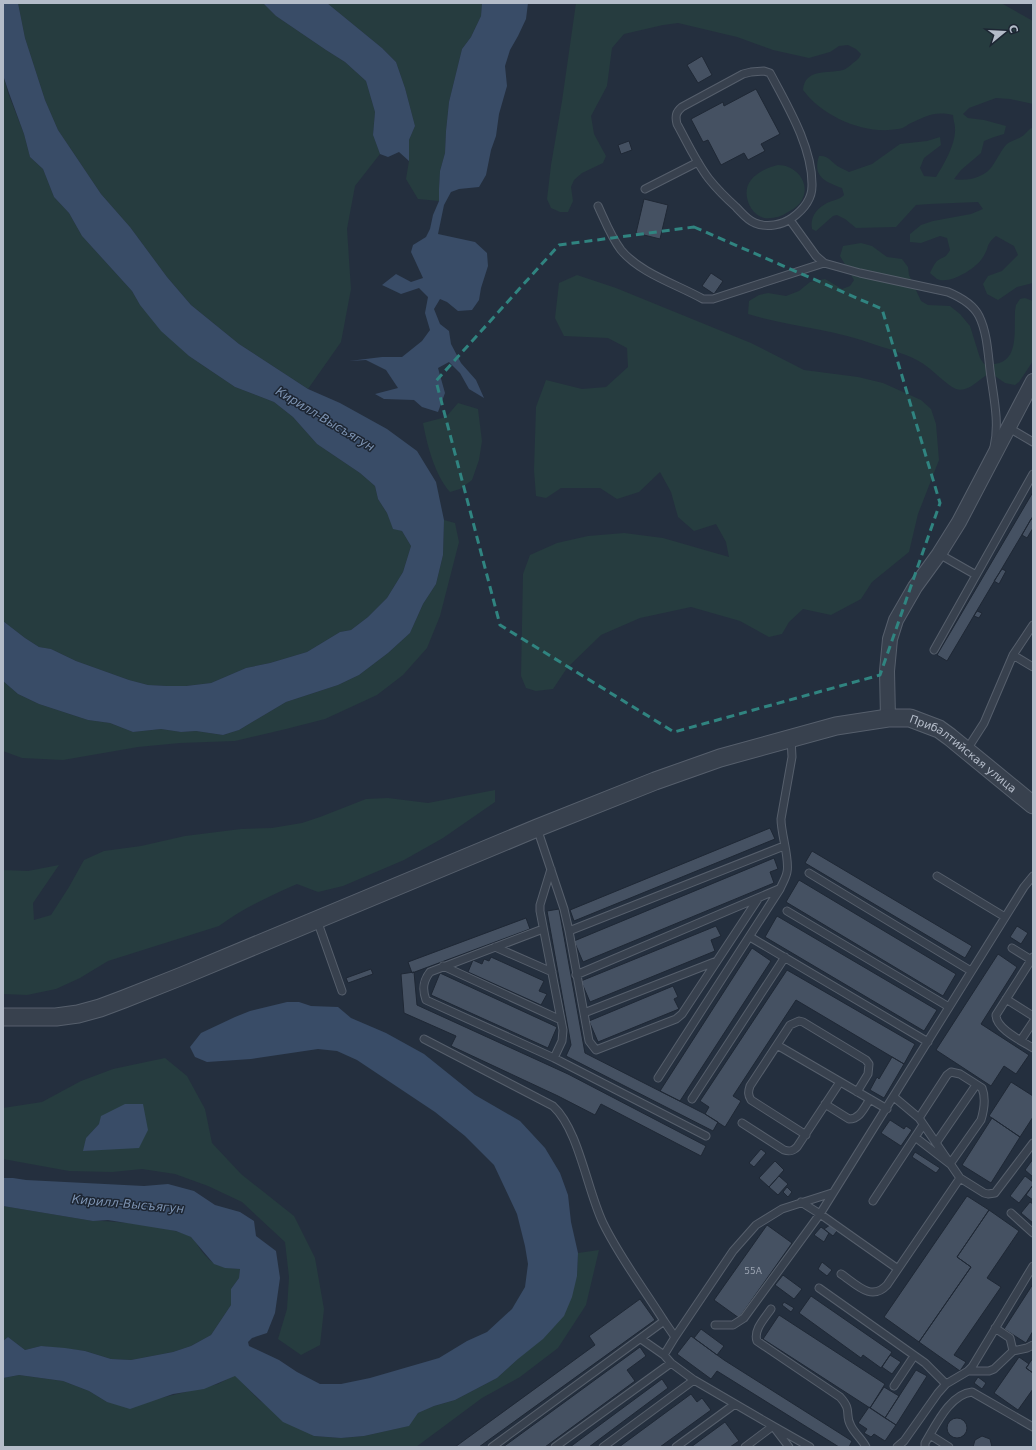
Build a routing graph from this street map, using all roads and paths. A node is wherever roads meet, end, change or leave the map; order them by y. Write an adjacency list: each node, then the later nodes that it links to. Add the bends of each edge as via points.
1 (698, 162): 2 (lane); 4 (lane, via 720,192 746,218 764,225); 4 (lane, via 676,124 678,110 742,74 764,71 770,73 802,138 812,178 808,200)
2 (645, 189)
3 (598, 206): 5 (lane, via 621,250 638,266 703,298 713,299)
4 (790, 220): 5 (lane, via 816,256)
5 (824, 262): 9 (lane, via 860,273 948,292 958,296 973,308 983,326 996,413 995,442)
6 (1033, 381): 7 (street)
7 (1009, 428): 8 (lane); 9 (street)
8 (1033, 442)
9 (990, 463): 11 (street, via 960,522)
10 (1033, 474): 12 (lane)
11 (939, 554): 12 (lane); 17 (street, via 903,607 890,639)
12 (976, 575): 14 (lane)
13 (1033, 625): 15 (lane)
14 (934, 650)
15 (1013, 655): 16 (lane); 19 (lane, via 984,723)
16 (1033, 667)
17 (888, 718): 18 (street, Прибалтийская улица, via 836,726); 19 (street, Прибалтийская улица, via 910,718 925,723 939,729)
18 (790, 738): 21 (street, Прибалтийская улица, via 690,768); 22 (lane, via 792,757 781,819)
19 (966, 751): 20 (street, Прибалтийская улица)
20 (1033, 805)
21 (537, 828): 23 (lane); 31 (street, Прибалтийская улица)
22 (784, 846): 27 (lane, via 787,872); 33 (lane)
23 (551, 869): 32 (lane, via 540,905); 33 (lane)
24 (808, 873): 41 (lane)
25 (937, 876): 30 (lane)
26 (1033, 876): 30 (lane)
27 (780, 889): 28 (lane); 34 (lane)
28 (758, 899): 39 (lane); 43 (lane)
29 (787, 911): 46 (lane)
30 (1005, 917): 41 (lane)
31 (316, 920): 44 (lane); 49 (street, Прибалтийская улица, via 100,1008 56,1017)
32 (543, 929): 35 (lane); 42 (lane)
33 (569, 931): 43 (lane)
34 (750, 937): 37 (lane); 58 (lane)
35 (495, 947): 40 (lane); 42 (lane)
36 (1012, 948): 38 (lane)
37 (785, 958): 54 (lane); 63 (lane)
38 (1032, 959): 45 (lane)
39 (717, 961): 47 (lane); 47 (lane, via 682,1014 596,1050 589,1041)
40 (443, 966): 50 (lane); 57 (lane, via 430,972 424,979 426,1000)
41 (972, 971): 46 (lane)
42 (552, 972): 50 (lane)
43 (576, 975): 47 (lane)
44 (342, 991)
45 (1006, 999): 48 (lane); 53 (lane, via 996,1019 1001,1028)
46 (949, 1008): 54 (lane)
47 (584, 1013)
48 (1033, 1016)
49 (3, 1017)
50 (561, 1020): 57 (lane, via 562,1041)
51 (1033, 1022): 53 (lane)
52 (424, 1039): 88 (lane, via 553,1106 560,1113 576,1148 602,1222)
53 (1021, 1040): 56 (lane)
54 (928, 1042): 62 (lane)
55 (777, 1045): 59 (lane); 61 (lane, via 790,1025 803,1022 866,1060 869,1064 868,1074); 70 (lane, via 750,1086 748,1095 751,1100)
56 (1033, 1048)
57 (554, 1058): 71 (lane)
58 (658, 1078)
59 (840, 1082): 61 (lane); 65 (lane)
60 (976, 1085): 67 (lane, via 960,1074 951,1072); 73 (lane); 75 (lane, via 982,1088 985,1097 983,1114)
61 (857, 1092): 64 (lane)
62 (894, 1097): 66 (lane); 67 (lane)
63 (692, 1099)
64 (870, 1099): 65 (lane, via 860,1115 853,1119); 66 (lane)
65 (825, 1104): 70 (lane)
66 (887, 1109): 77 (lane)
67 (919, 1118): 69 (lane)
68 (742, 1123): 70 (lane, via 789,1151 797,1147)
69 (923, 1125): 72 (lane); 73 (lane)
70 (806, 1135)
71 (706, 1136)
72 (915, 1137): 75 (lane); 78 (lane)
73 (936, 1143): 75 (lane)
74 (1033, 1143): 76 (lane, via 995,1193 984,1193)
75 (950, 1164): 76 (lane)
76 (960, 1178): 84 (lane)
77 (832, 1193): 79 (lane); 81 (lane)
78 (873, 1201)
79 (801, 1202): 81 (lane); 92 (lane, via 772,1214 756,1225 733,1251)
80 (1011, 1213): 82 (lane)
81 (820, 1214): 84 (lane); 89 (lane, via 744,1318 733,1325)
82 (1033, 1232)
83 (1033, 1266): 90 (lane)
84 (898, 1270): 85 (lane, via 887,1285 877,1292 866,1291)
85 (841, 1274)
86 (819, 1288): 97 (lane)
87 (771, 1309): 114 (lane, via 756,1330 757,1341 840,1397 848,1408 852,1428)
88 (664, 1321): 92 (lane); 93 (lane)
89 (715, 1325)
90 (996, 1328): 91 (lane); 99 (lane)
91 (1008, 1336): 94 (lane); 95 (lane, via 1012,1341)
92 (675, 1337): 96 (lane)
93 (641, 1339): 96 (lane); 107 (lane)
94 (1030, 1347): 95 (lane)
95 (1013, 1351): 99 (lane, via 994,1369)
96 (664, 1355): 98 (lane)
97 (914, 1356): 101 (lane); 102 (lane)
98 (671, 1363): 100 (lane); 108 (lane)
99 (968, 1372): 101 (lane)
100 (694, 1380): 103 (lane); 109 (lane)
101 (946, 1384): 115 (lane, via 904,1441)
102 (894, 1386)
103 (735, 1404): 104 (lane); 110 (lane)
104 (773, 1426): 111 (lane); 112 (lane); 113 (lane)
105 (1033, 1427): 106 (lane, via 972,1392 967,1392 951,1402)
106 (930, 1435): 116 (lane); 117 (lane)
107 (492, 1447)
108 (555, 1447)
109 (603, 1447)
110 (676, 1447)
111 (745, 1447)
112 (789, 1447)
113 (810, 1447)
114 (866, 1447)
115 (896, 1447)
116 (925, 1447)
117 (949, 1447)

